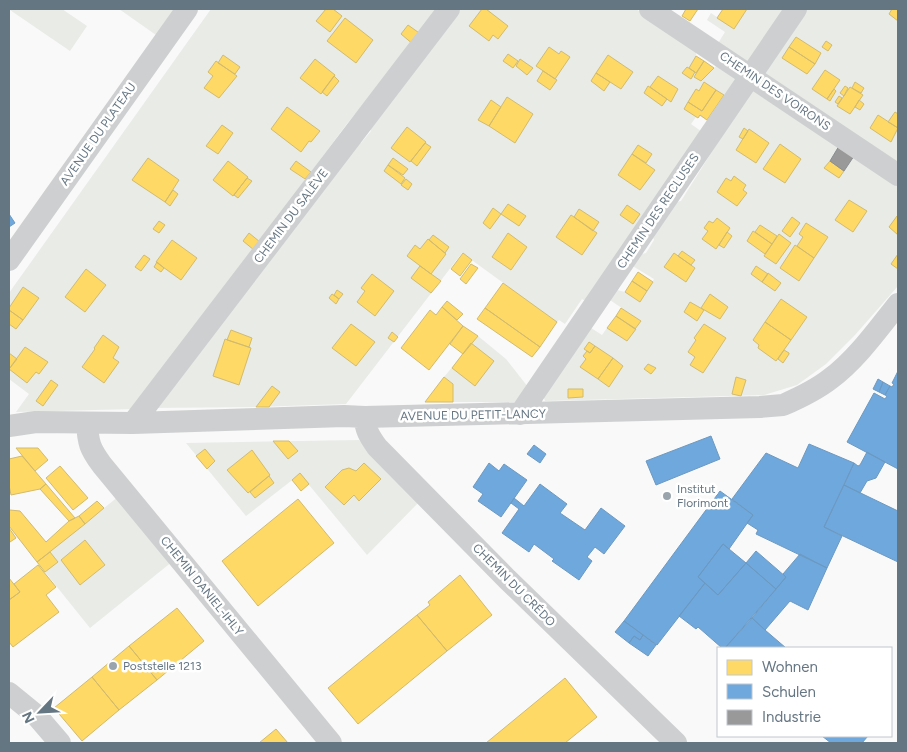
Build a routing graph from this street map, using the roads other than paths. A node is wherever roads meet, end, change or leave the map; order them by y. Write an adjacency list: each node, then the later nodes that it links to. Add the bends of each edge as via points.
1 (187, 9): 7 (street, AVENUE DU PLATEAU)
2 (449, 9): 12 (street, CHEMIN DU SALÈVE)
3 (650, 9): 5 (street, CHEMIN DES VOIRONS)
4 (796, 9): 5 (street, CHEMIN DES RECLUSES)
5 (751, 75): 6 (street, CHEMIN DES VOIRONS); 9 (street, CHEMIN DES RECLUSES)
6 (898, 175)
7 (9, 260)
8 (898, 304): 9 (street, AVENUE DU PETIT-LANCY, via 831,378 782,405)
9 (520, 414): 10 (street, AVENUE DU PETIT-LANCY)
10 (365, 417): 12 (street, AVENUE DU PETIT-LANCY); 17 (street, CHEMIN DU CRÉDO, via 369,437 377,447)
11 (87, 423): 12 (street, AVENUE DU PETIT-LANCY); 13 (street, AVENUE DU PETIT-LANCY, via 36,422); 16 (street, CHEMIN DANIEL-IHLY, via 92,452)
12 (133, 423)
13 (9, 426)
14 (9, 693): 15 (street, via 36,714)
15 (60, 743)
16 (331, 743)
17 (676, 743)

